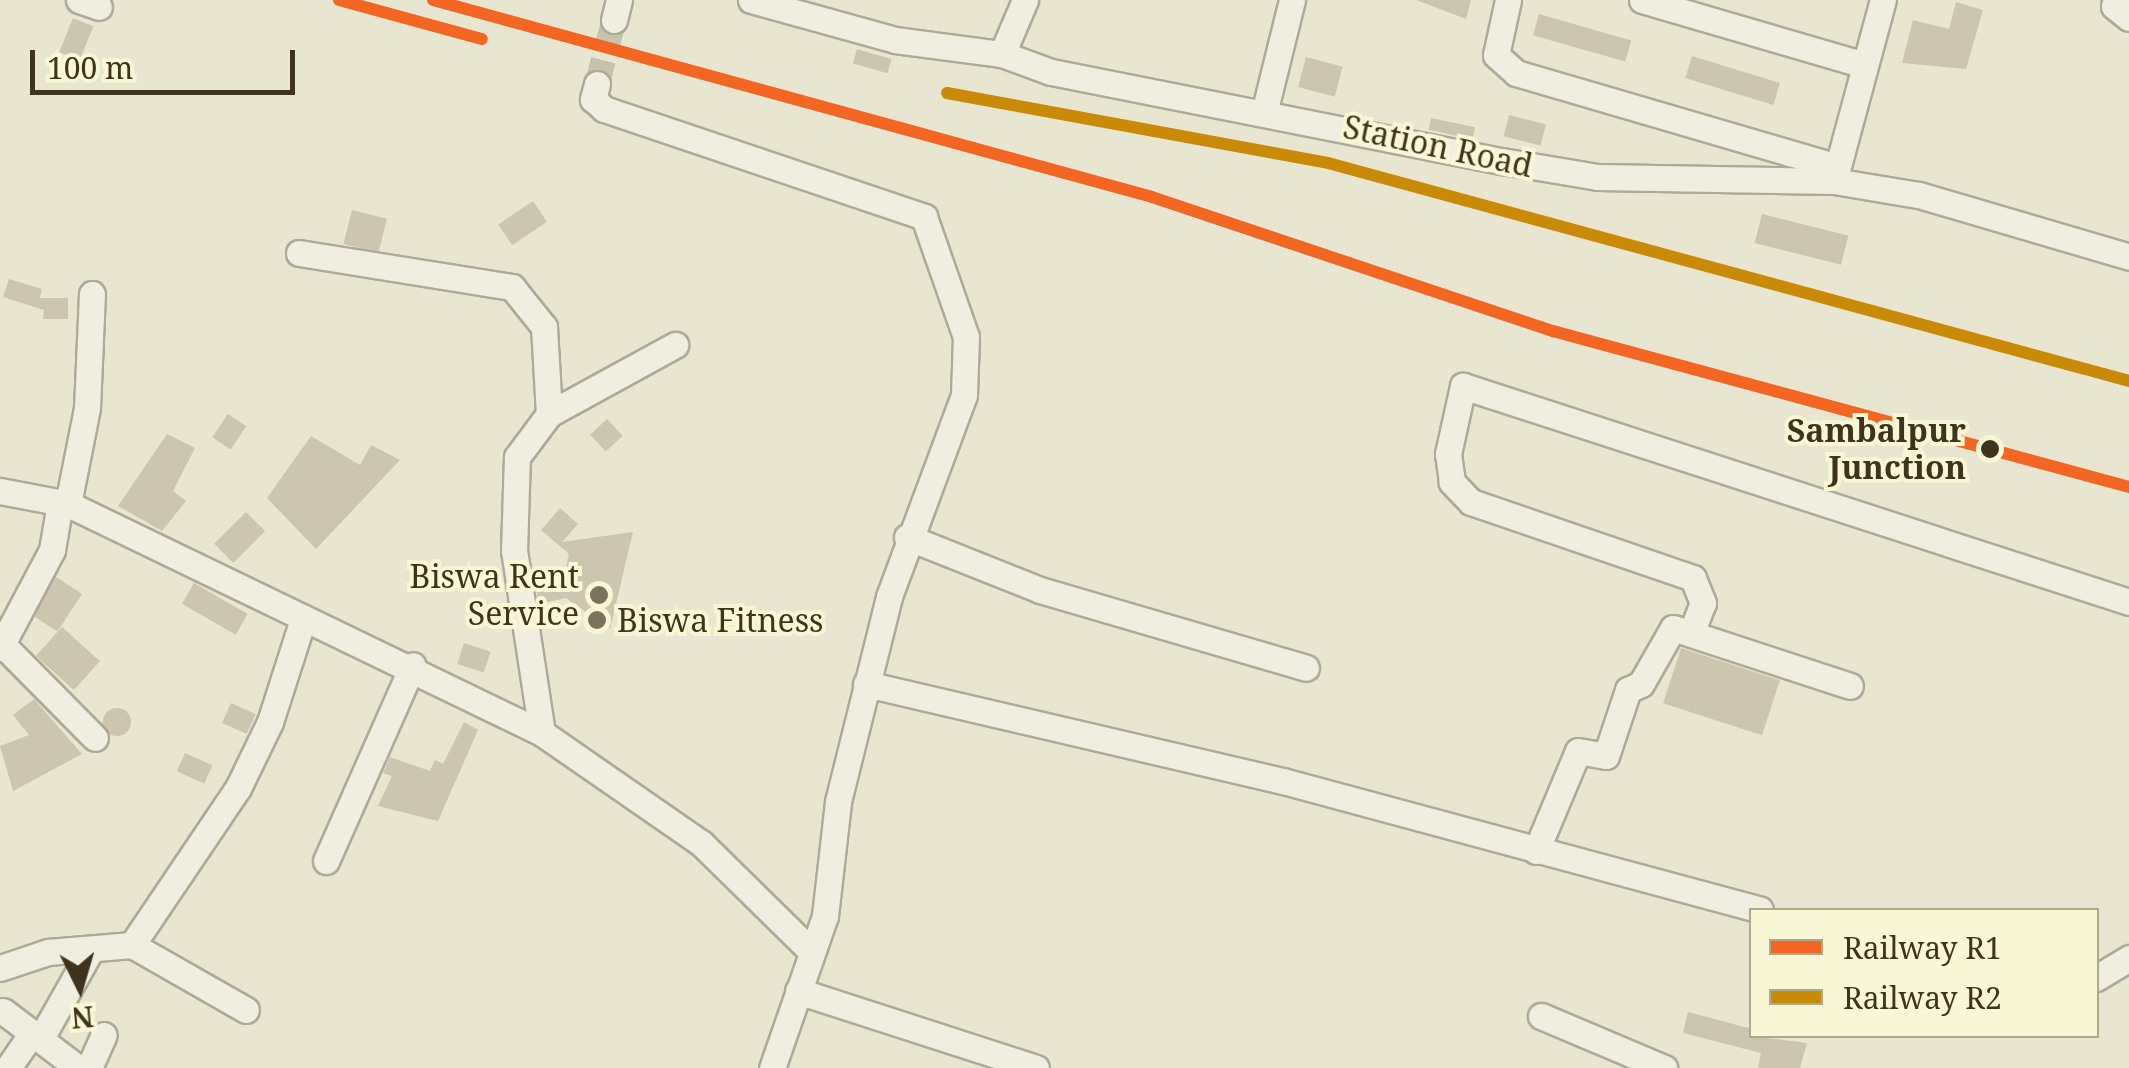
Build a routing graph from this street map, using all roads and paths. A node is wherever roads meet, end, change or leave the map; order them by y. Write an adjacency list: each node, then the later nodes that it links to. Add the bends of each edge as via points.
1 (1025, 0): 9 (street)
2 (1292, 0): 12 (street)
3 (1508, 0): 13 (street, via 1496,54 1516,72)
4 (1642, 0): 10 (street)
5 (1883, 0): 10 (street)
6 (2122, 0): 8 (street, via 2114,6)
7 (765, 2): 9 (street, Station Road, via 895,40)
8 (2129, 18)
9 (1002, 54): 12 (street, Station Road, via 1051,72)
10 (1864, 65): 13 (street)
11 (597, 84): 21 (street, via 593,99 604,109 924,217 966,337 969,375 950,444)
12 (1265, 110): 13 (street, Station Road, via 1598,177)
13 (1836, 174): 15 (street, Station Road)
14 (299, 253): 18 (street, via 512,287 544,327)
15 (2129, 257)
16 (92, 294): 20 (street, via 87,408)
17 (675, 345): 18 (street)
18 (549, 414): 30 (street, via 517,457 515,480 514,551)
19 (0, 492): 20 (street)
20 (64, 504): 23 (street); 25 (street, via 52,550)
21 (907, 537): 27 (street, via 1040,590); 28 (street)
22 (2129, 602): 24 (street, via 1462,386 1448,454 1452,482 1471,502 1693,578 1703,603)
23 (303, 618): 26 (street); 35 (street, via 270,722 238,788)
24 (1692, 632): 29 (street); 32 (street, via 1673,628 1642,684 1628,690 1606,756 1578,751)
25 (1, 646): 31 (street)
26 (413, 665): 30 (street); 33 (street)
27 (1306, 668)
28 (866, 684): 32 (street, via 1282,781); 36 (street)
29 (1850, 686)
30 (542, 733): 36 (street, via 702,844)
31 (95, 738)
32 (1536, 851): 34 (street)
33 (326, 860)
34 (1752, 908)
35 (132, 945): 37 (street); 42 (street)
36 (812, 951): 41 (street)
37 (88, 952): 39 (street, via 48,952); 45 (street)
38 (2129, 958): 40 (street)
39 (0, 968)
40 (2099, 976)
41 (798, 991): 50 (street); 51 (street)
42 (246, 1010)
43 (3, 1011): 45 (street)
44 (1541, 1016): 52 (street)
45 (37, 1036): 47 (street); 48 (street)
46 (104, 1036): 49 (street)
47 (8, 1068)
48 (78, 1068)
49 (89, 1068)
50 (772, 1068)
51 (1036, 1068)
52 (1664, 1068)

